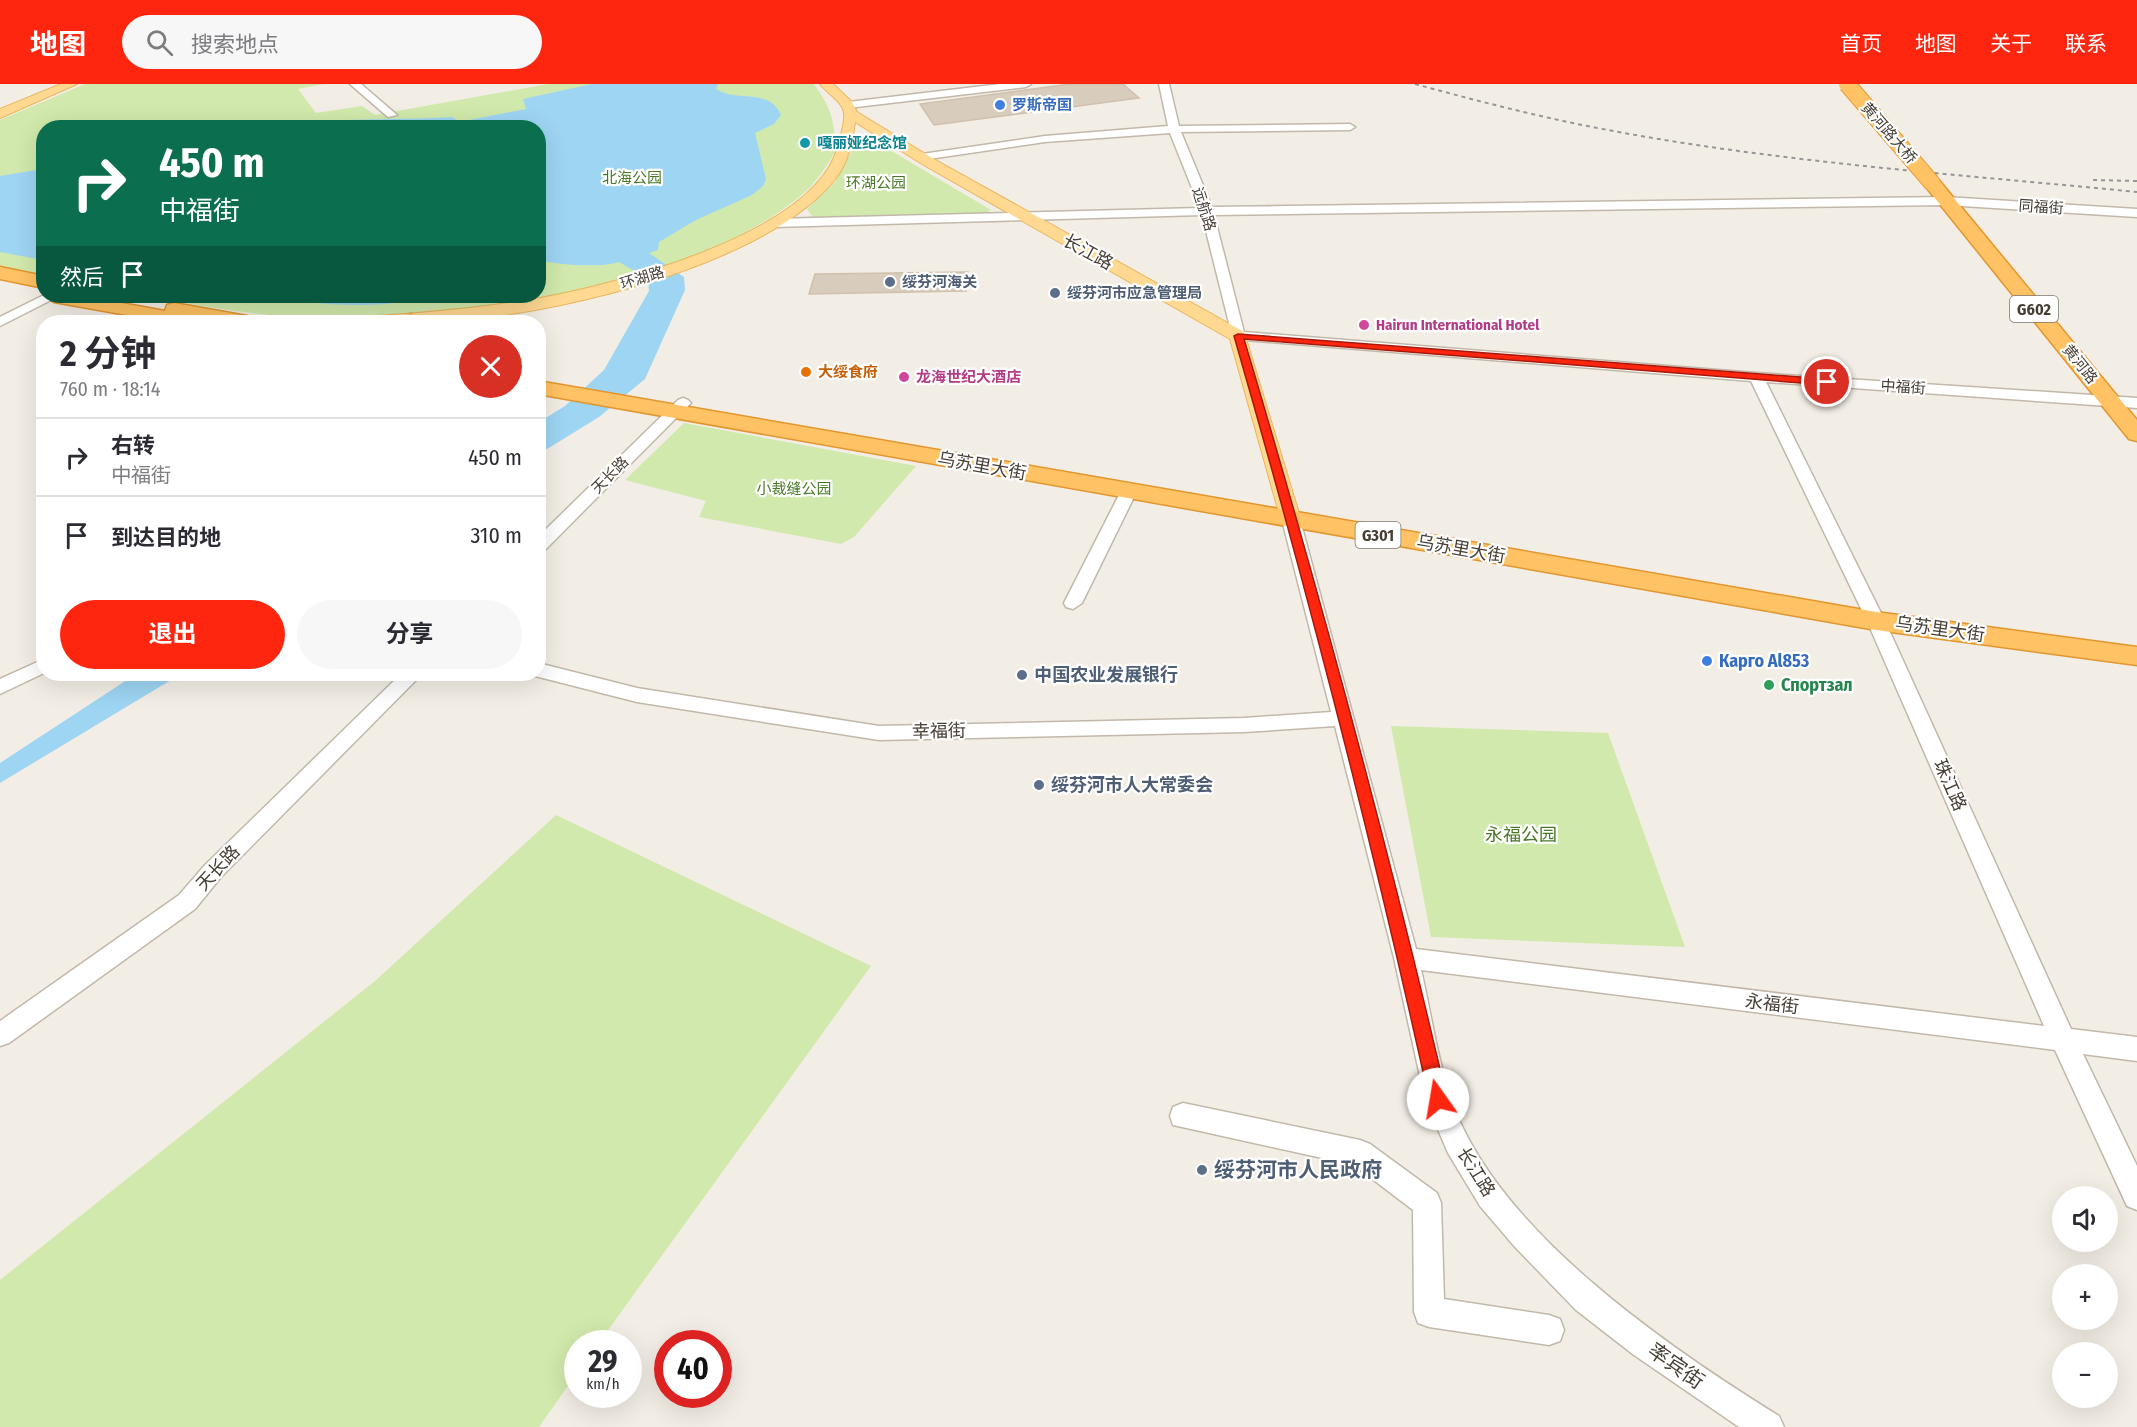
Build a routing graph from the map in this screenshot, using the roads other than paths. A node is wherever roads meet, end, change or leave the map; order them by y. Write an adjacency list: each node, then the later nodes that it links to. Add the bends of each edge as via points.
1 (71, 84): 9 (main road)
2 (355, 84): 10 (street)
3 (826, 84): 8 (main road, 长江路)
4 (1026, 84): 8 (street)
5 (1164, 84): 12 (street, 远航路)
6 (1847, 84): 16 (highway, 黄河路大桥 / G602, bridge)
7 (1860, 84): 16 (highway, 黄河路大桥 / G602)
8 (850, 110): 13 (main road, 长江路); 14 (main road, 环湖路)
9 (0, 114)
10 (392, 115)
11 (1350, 127): 12 (street)
12 (1174, 129): 15 (street, via 1045,139); 17 (street, 远航路)
13 (887, 135): 14 (main road); 15 (main road, 长江路)
14 (857, 139): 20 (main road, 环湖路, via 831,176 800,206)
15 (922, 157): 19 (main road, 长江路)
16 (1945, 192): 17 (street, 同福街); 18 (street, 同福街); 39 (highway, 黄河路 / G602); 40 (highway, 黄河路 / G602)
17 (1207, 211): 19 (street, 同福街); 34 (street, 远航路)
18 (2137, 213)
19 (1026, 217): 20 (street, 同福街); 34 (main road, 长江路)
20 (774, 223): 25 (main road, 环湖路, via 683,265)
21 (0, 273): 22 (highway)
22 (36, 280)
23 (0, 286): 24 (highway)
24 (36, 293)
25 (546, 301)
26 (39, 303): 33 (street)
27 (91, 303): 30 (highway)
28 (146, 303): 31 (highway)
29 (538, 303): 32 (main road, 环湖路)
30 (157, 315)
31 (210, 315)
32 (471, 315)
33 (0, 322)
34 (1238, 336): 35 (street, 中福街); 44 (main road, 长江路)
35 (1756, 377): 39 (street, 中福街); 47 (street, 珠江路)
36 (546, 379): 38 (highway, 乌苏里大街 / G301)
37 (546, 388): 38 (highway, 乌苏里大街 / G301)
38 (585, 391): 41 (highway, 乌苏里大街 / G301)
39 (2109, 401): 40 (street, 中福街); 42 (highway, 黄河路 / G602)
40 (2135, 405)
41 (678, 408): 43 (highway, 乌苏里大街 / G301); 44 (highway, 乌苏里大街 / G301); 45 (street, 天长路)
42 (2137, 434)
43 (1129, 491): 44 (highway, 乌苏里大街 / G301); 46 (street)
44 (1290, 512): 47 (highway, 乌苏里大街 / G301); 54 (street, 长江路)
45 (546, 539)
46 (1073, 603)
47 (1872, 612): 48 (highway, 乌苏里大街 / G301); 49 (highway, 乌苏里大街 / G301); 57 (street, 珠江路)
48 (2137, 640)
49 (2137, 656)
50 (36, 669): 53 (street)
51 (546, 672): 54 (street, 幸福街, via 637,695 879,733 1244,725)
52 (405, 681): 56 (street, 天长路, via 213,871 187,902)
53 (0, 687)
54 (1345, 718): 55 (street, 长江路)
55 (1406, 958): 57 (street, 永福街); 61 (street, 长江路, via 1438,1099 1458,1144 1490,1196)
56 (0, 1035)
57 (2063, 1040): 58 (street, 永福街); 60 (street, 珠江路)
58 (2137, 1049)
59 (1183, 1116): 62 (street, via 1360,1152 1427,1203 1429,1312)
60 (2137, 1196)
61 (1587, 1299): 63 (street, 率宾街)
62 (1549, 1330)
63 (1768, 1427)

